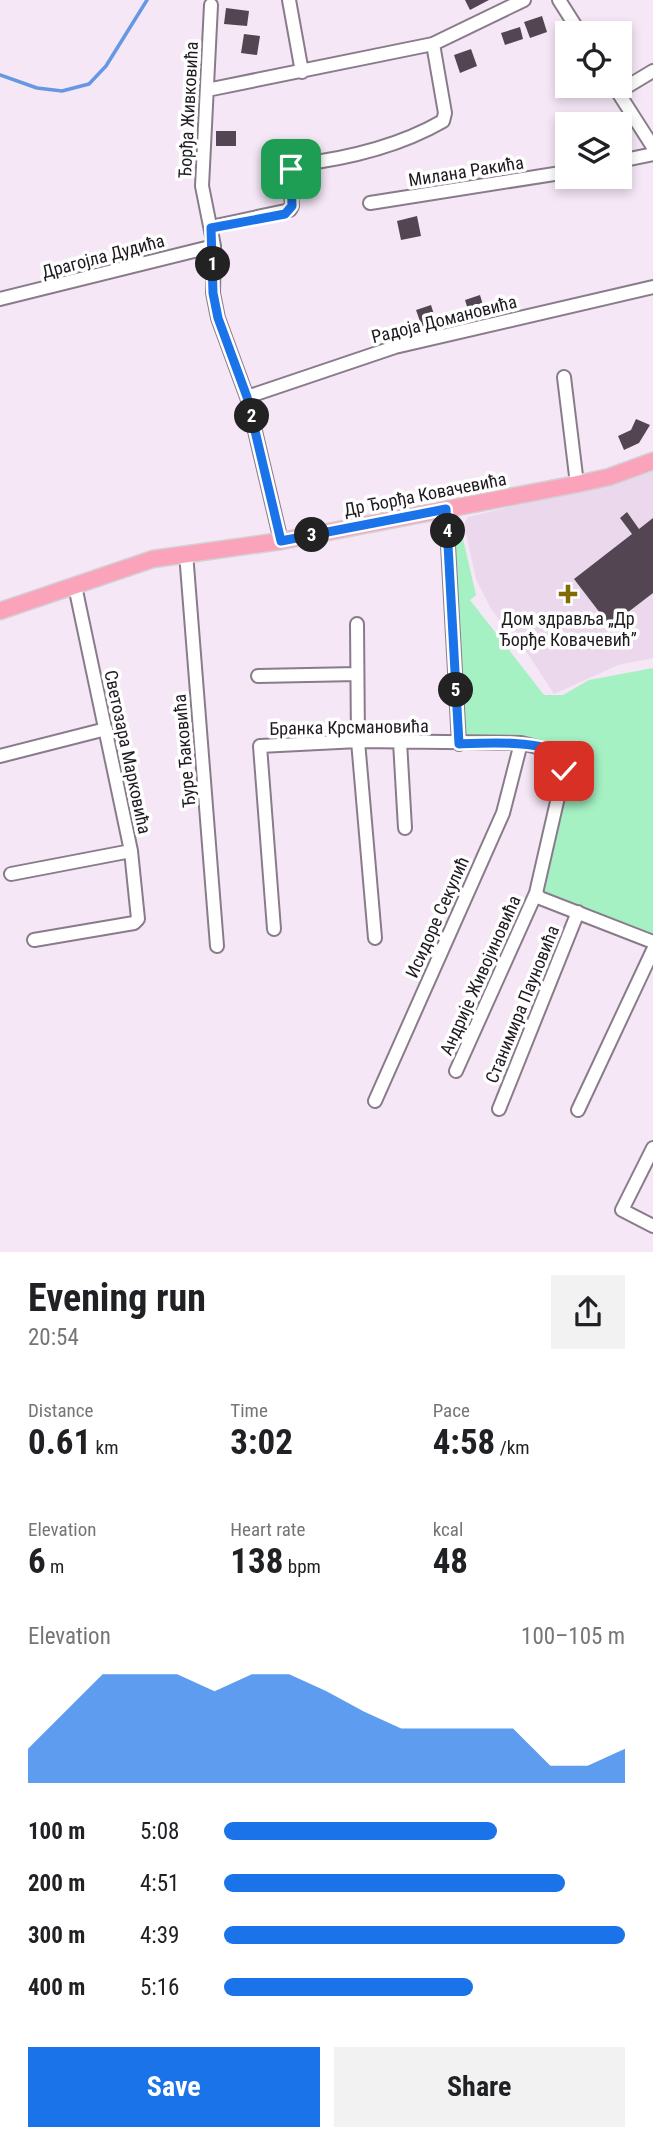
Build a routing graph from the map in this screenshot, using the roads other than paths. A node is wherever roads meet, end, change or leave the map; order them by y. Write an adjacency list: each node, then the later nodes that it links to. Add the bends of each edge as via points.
1 (289, 0): 8 (street)
2 (524, 0): 6 (street)
3 (559, 0): 5 (street)
4 (211, 5): 10 (street, Ђорђа Живковића)
5 (572, 21)
6 (433, 44): 8 (street); 17 (street, via 443,121 379,148 332,161 294,165 289,173 292,206 285,214)
7 (653, 71): 9 (street)
8 (302, 72): 10 (street)
9 (632, 81)
10 (207, 90): 17 (street, Ђорђа Живковића, via 202,186)
11 (622, 98): 12 (street)
12 (653, 146)
13 (653, 154): 14 (street)
14 (632, 158)
15 (555, 174): 16 (street, Милана Ракића)
16 (370, 203)
17 (211, 228): 18 (street, Ђорђа Живковића)
18 (214, 246): 20 (street, Драгојла Дудића); 22 (street, Ђорђа Живковића, via 213,293 218,318)
19 (653, 287): 22 (street, Радоја Домановића, via 395,347)
20 (0, 299)
21 (564, 377): 24 (street)
22 (247, 397): 26 (street, Ђорђа Живковића)
23 (652, 459): 24 (main road, Др Ђорђа Ковачевића)
24 (578, 484): 25 (main road, Др Ђорђа Ковачевића)
25 (446, 509): 26 (main road, Др Ђорђа Ковачевића); 37 (street)
26 (281, 541): 27 (main road, Др Ђорђа Ковачевића)
27 (186, 553): 28 (main road, Др Ђорђа Ковачевића, via 153,559); 48 (street, Ђуре Ђаковића)
28 (75, 586): 29 (main road, Др Ђорђа Ковачевића); 33 (street, Светозара Марковића)
29 (0, 611)
30 (357, 624): 31 (street)
31 (356, 674): 32 (street); 34 (street)
32 (258, 676)
33 (106, 729): 38 (street); 40 (street, Светозара Марковића)
34 (358, 741): 35 (street, Бранка Крсмановића); 44 (street, Бранка Крсмановића, via 260,746); 45 (street)
35 (400, 742): 37 (street, Бранка Крсмановића); 39 (street)
36 (521, 743): 37 (street, Бранка Крсмановића); 42 (street, Бранка Крсмановића, via 557,752 564,761); 51 (street, Исидоре Секулић, via 503,813)
37 (459, 744)
38 (0, 756)
39 (405, 828)
40 (131, 851): 41 (street); 46 (street, Светозара Марковића, via 138,914 134,923)
41 (11, 874)
42 (536, 893): 43 (street); 50 (street, Андрије Живојиновића)
43 (578, 912): 47 (street); 52 (street, Станимира Пауновића)
44 (274, 929)
45 (375, 938)
46 (34, 940)
47 (653, 942)
48 (217, 946)
49 (653, 950): 53 (street)
50 (456, 1071)
51 (375, 1101)
52 (499, 1109)
53 (578, 1110)
54 (653, 1148): 55 (street, via 622,1210)
55 (653, 1226)

